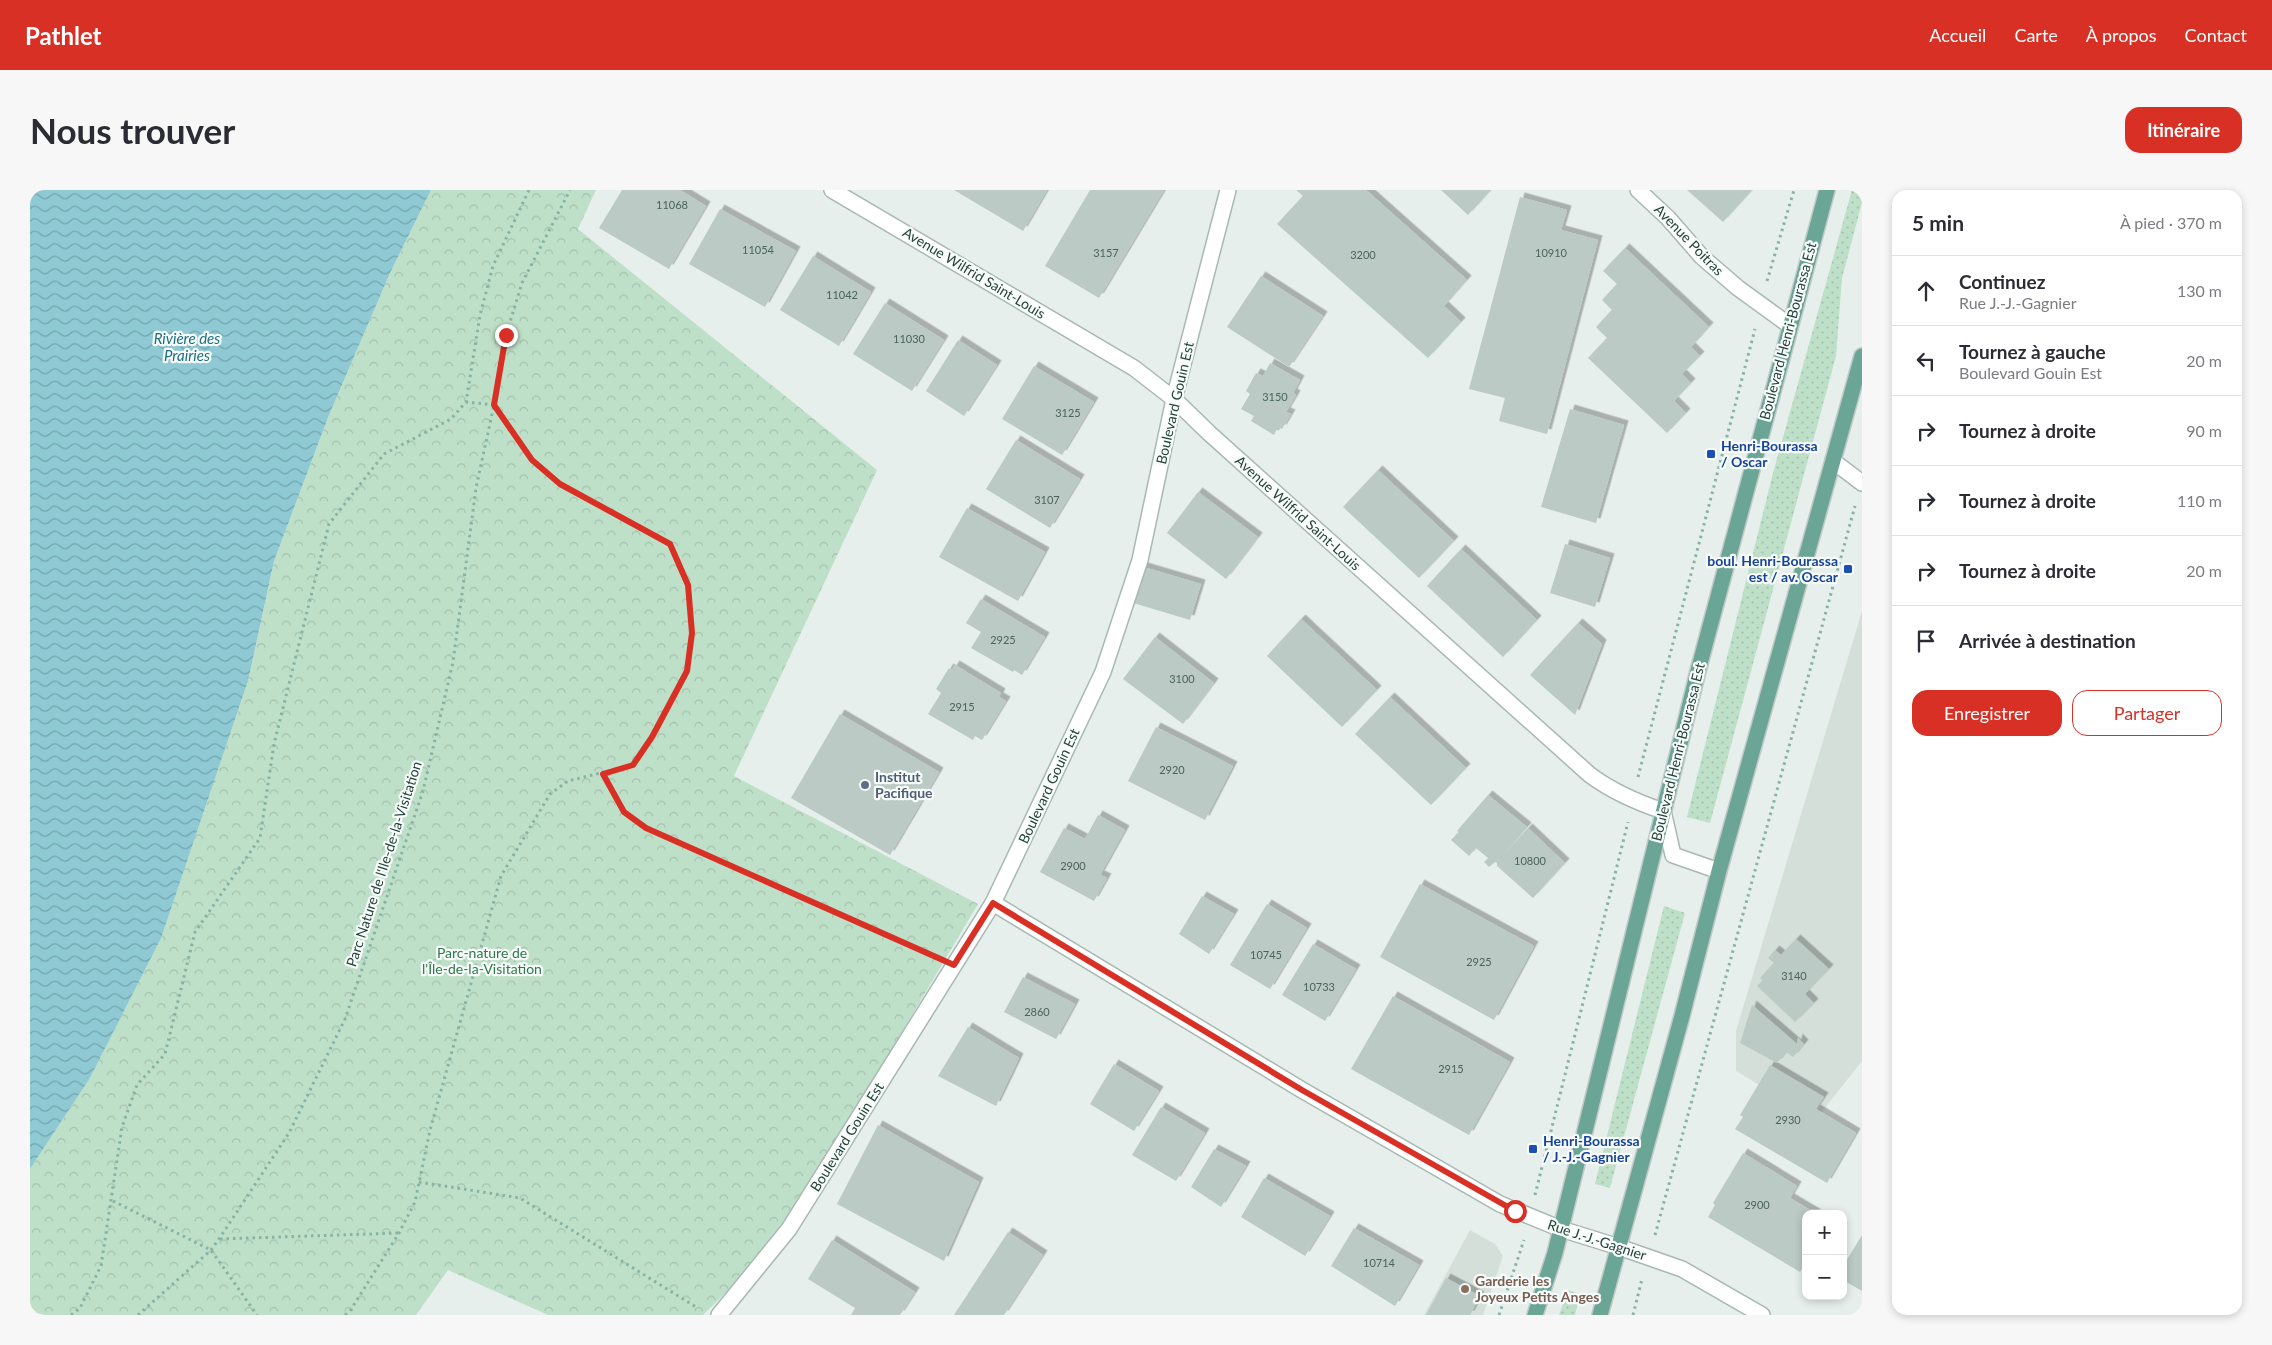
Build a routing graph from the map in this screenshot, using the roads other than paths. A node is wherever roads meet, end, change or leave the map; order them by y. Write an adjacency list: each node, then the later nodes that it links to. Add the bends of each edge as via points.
1 (832, 190): 7 (street, Avenue Wilfrid Saint-Louis, via 1134,368)
2 (1228, 190): 7 (street, Boulevard Gouin Est)
3 (1638, 190): 5 (street, Avenue Poitras, via 1702,257)
4 (1827, 190): 5 (main road, Boulevard Henri-Bourassa Est)
5 (1789, 325): 10 (main road, Boulevard Henri-Bourassa Est)
6 (1862, 356): 8 (main road)
7 (1174, 399): 10 (street, Avenue Wilfrid Saint-Louis, via 1590,775 1633,801); 12 (street, Boulevard Gouin Est, via 1140,560 1103,672)
8 (1833, 461): 9 (street); 11 (main road)
9 (1862, 483)
10 (1663, 811): 11 (street, via 1673,855); 13 (main road, Boulevard Henri-Bourassa Est)
11 (1719, 872): 14 (main road)
12 (993, 903): 13 (street, Rue J.-J.-Gagnier, via 1311,1095 1500,1204); 15 (street, Boulevard Gouin Est, via 789,1229)
13 (1561, 1229): 14 (street, Rue J.-J.-Gagnier); 16 (main road, Boulevard Henri-Bourassa Est)
14 (1620, 1247): 17 (main road); 18 (street, Rue J.-J.-Gagnier, via 1682,1269)
15 (719, 1315)
16 (1535, 1315)
17 (1600, 1315)
18 (1762, 1315)

